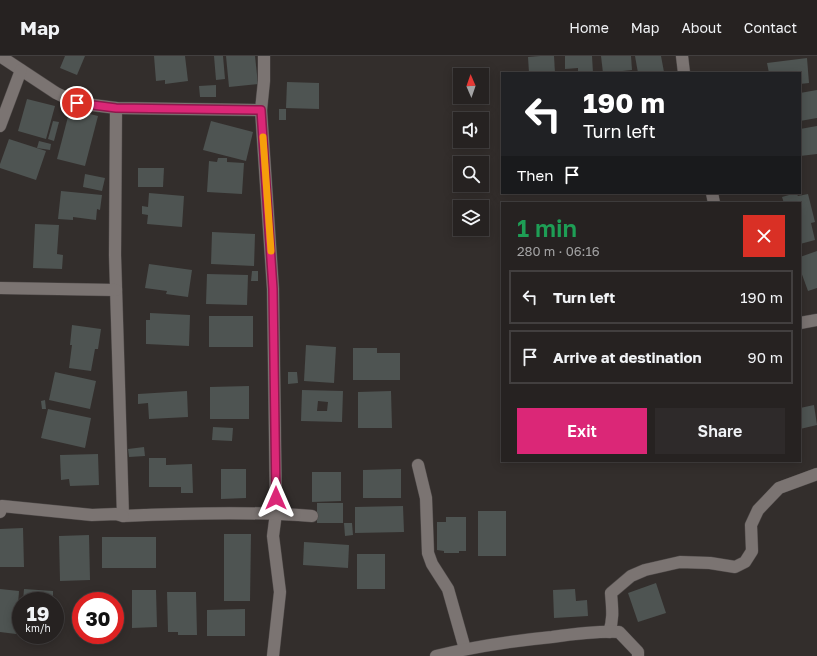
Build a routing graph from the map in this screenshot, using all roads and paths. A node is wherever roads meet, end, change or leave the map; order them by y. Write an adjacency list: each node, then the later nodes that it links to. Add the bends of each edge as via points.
1 (0, 56): 4 (street)
2 (264, 56): 7 (street)
3 (682, 56): 5 (street)
4 (21, 70): 6 (street, via 56,94 77,103); 8 (street)
5 (684, 72)
6 (116, 108): 7 (street); 10 (street)
7 (261, 110): 16 (street, via 273,289)
8 (0, 126)
9 (0, 288): 10 (street)
10 (116, 290): 17 (street)
11 (817, 320): 12 (street)
12 (801, 323)
13 (418, 465): 20 (street, via 426,498 428,553 448,589)
14 (817, 474): 19 (street, via 779,488 758,510 751,526 752,551 745,562 736,567 680,562 645,570 625,580 611,593 613,614)
15 (0, 512): 17 (street, via 2,506)
16 (276, 513): 17 (street); 18 (street); 21 (street, via 274,541 280,592)
17 (123, 516)
18 (312, 516)
19 (609, 632): 20 (street); 23 (street, via 619,632 638,652)
20 (465, 648): 22 (street)
21 (273, 656)
22 (436, 656)
23 (638, 656)

